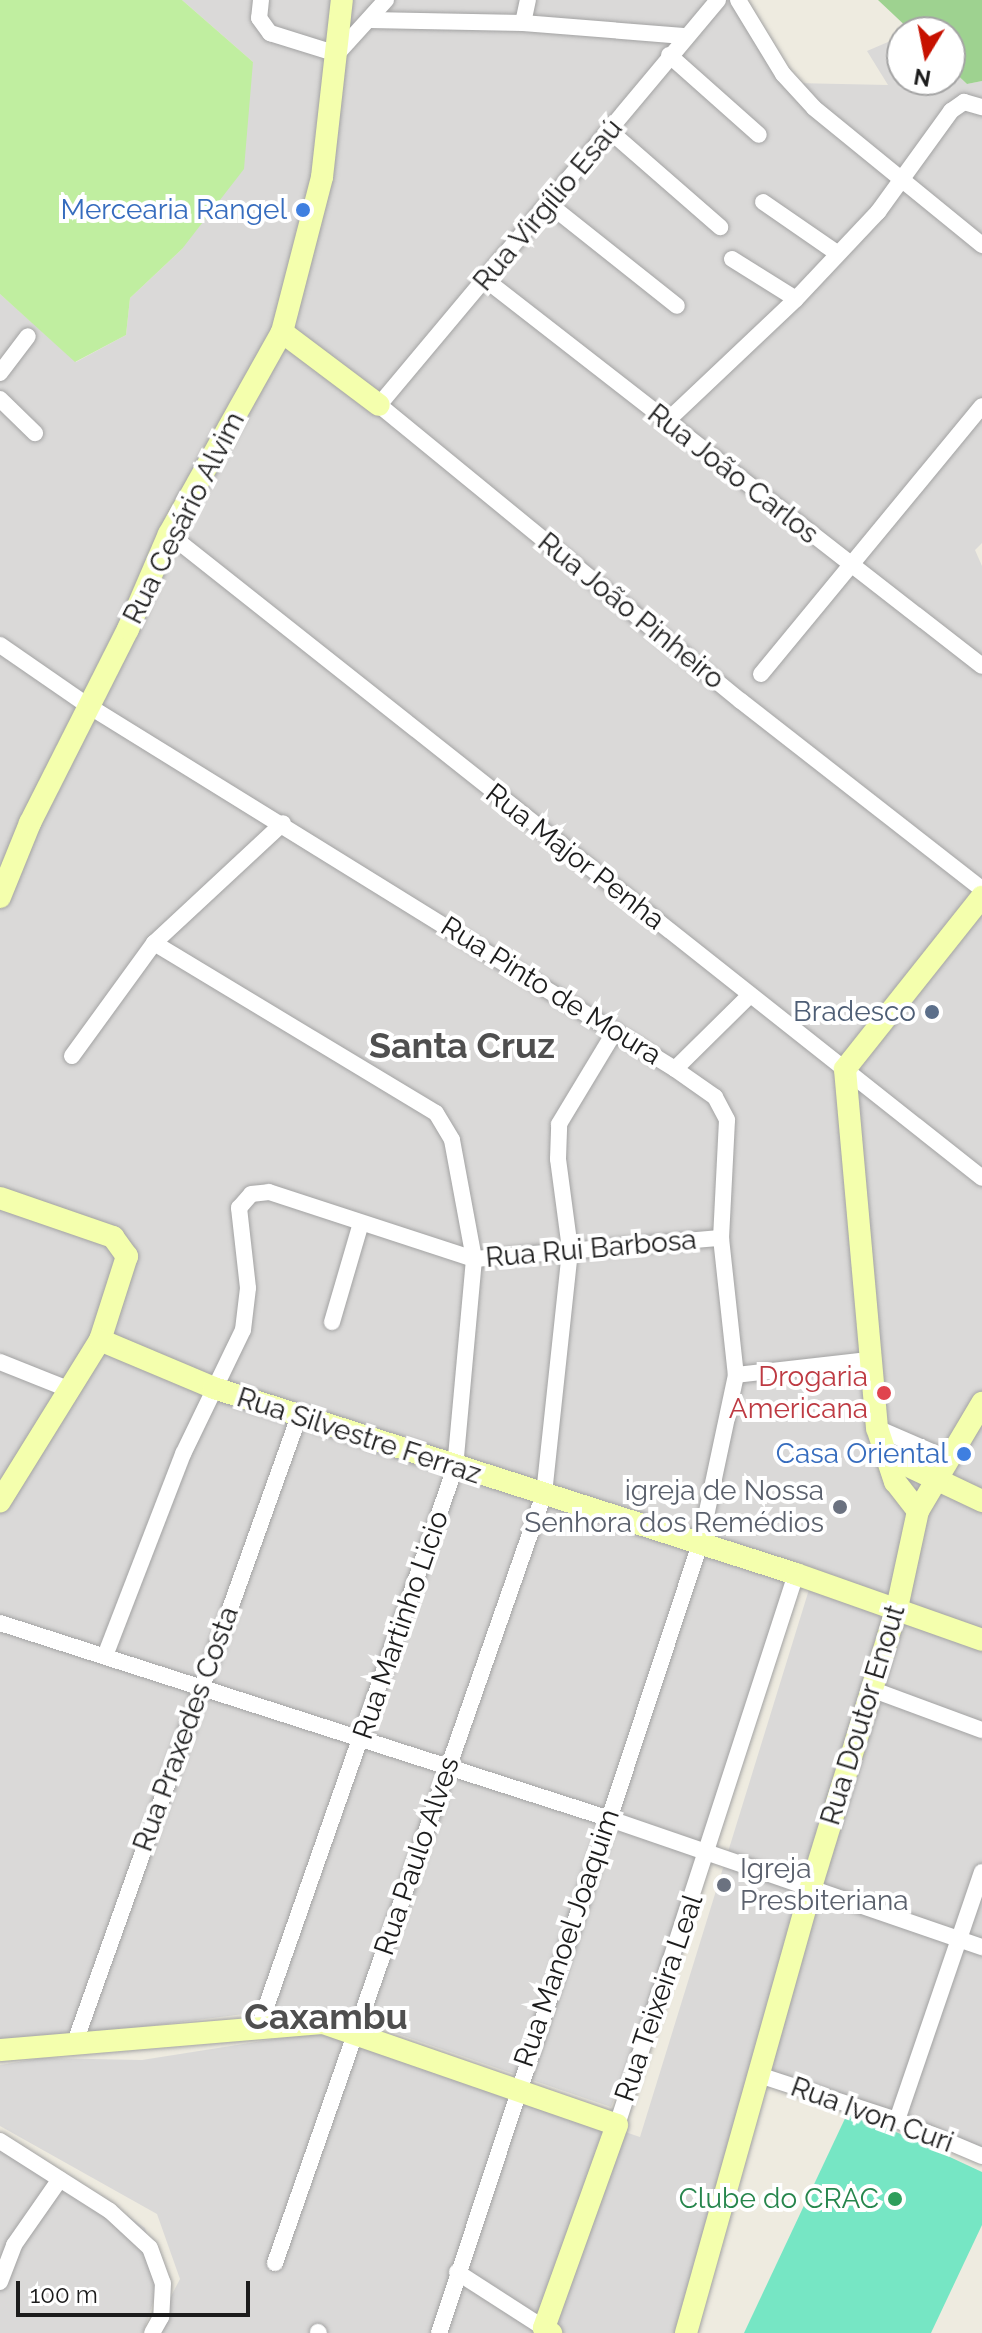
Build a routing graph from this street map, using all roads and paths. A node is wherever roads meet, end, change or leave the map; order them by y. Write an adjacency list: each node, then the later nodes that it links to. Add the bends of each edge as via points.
1 (261, 0): 10 (street, via 259,18 270,33)
2 (342, 0): 10 (street, Rua Cesário Alvim)
3 (386, 0): 7 (street)
4 (528, 0): 8 (street)
5 (738, 0): 15 (street, via 783,74 834,125)
6 (716, 1): 9 (street, Rua Virgílio Esaú)
7 (370, 20): 8 (street); 10 (street)
8 (523, 23): 9 (street)
9 (683, 36): 11 (street, Rua Virgílio Esaú)
10 (337, 54): 25 (street, Rua Cesário Alvim, via 322,177)
11 (669, 55): 13 (street, Rua Virgílio Esaú); 14 (street)
12 (982, 107): 15 (street, via 964,102 951,111)
13 (611, 132): 17 (street, Rua Virgílio Esaú); 18 (street)
14 (759, 135)
15 (903, 181): 19 (street); 20 (street)
16 (763, 202): 20 (street)
17 (550, 205): 22 (street, Rua Virgílio Esaú); 24 (street)
18 (720, 227)
19 (982, 245)
20 (837, 253): 23 (street)
21 (732, 259): 23 (street)
22 (486, 280): 29 (street, Rua Virgílio Esaú); 31 (street, Rua João Carlos)
23 (796, 299): 31 (street)
24 (677, 306)
25 (282, 332): 29 (street, Rua João Pinheiro); 33 (street, Rua Cesário Alvim)
26 (28, 336): 27 (street)
27 (0, 373)
28 (0, 399): 32 (street)
29 (379, 405): 40 (street, Rua João Pinheiro, via 741,701)
30 (982, 406): 34 (street)
31 (666, 422): 34 (street, Rua João Carlos)
32 (35, 433)
33 (169, 534): 38 (street, Rua Cesário Alvim, via 128,629); 44 (street, Rua Major Penha)
34 (852, 566): 36 (street, Rua João Carlos); 37 (street)
35 (0, 645): 38 (street, Rua Pinto de Moura)
36 (982, 666)
37 (761, 674)
38 (87, 705): 39 (street, Rua Pinto de Moura); 41 (street, Rua Cesário Alvim)
39 (283, 823): 43 (street); 45 (street, Rua Pinto de Moura)
40 (982, 889)
41 (0, 897)
42 (982, 897): 48 (street)
43 (154, 943): 46 (street); 54 (street, Rua Martinho Licio, via 436,1113 452,1140)
44 (750, 995): 47 (street); 48 (street, Rua Major Penha)
45 (615, 1031): 47 (street, Rua Pinto de Moura); 53 (street, Rua Paulo Alves, via 559,1124 558,1159)
46 (72, 1056)
47 (675, 1069): 52 (street, Rua Pinto de Moura, via 715,1097 727,1120)
48 (845, 1069): 49 (street, Rua Major Penha); 57 (street)
49 (982, 1178)
50 (0, 1198): 56 (street, via 113,1237 125,1249 126,1263)
51 (361, 1223): 54 (street, Rua Rui Barbosa); 55 (street); 60 (street, Rua Rui Barbosa, via 269,1192 251,1194 239,1208 249,1309 235,1353)
52 (721, 1238): 53 (street, Rua Rui Barbosa); 59 (street, Rua Pinto de Moura)
53 (570, 1249): 54 (street, Rua Rui Barbosa); 68 (street, Rua Paulo Alves)
54 (474, 1259): 67 (street, Rua Martinho Licio)
55 (332, 1322)
56 (100, 1340): 60 (street, Rua Silvestre Ferraz); 61 (street)
57 (867, 1360): 59 (street); 64 (street)
58 (0, 1362): 61 (street)
59 (736, 1375): 72 (street, Rua Pinto de Moura)
60 (214, 1388): 63 (street, Rua Silvestre Ferraz); 77 (street)
61 (68, 1389): 69 (street)
62 (982, 1403): 66 (street, Rua Doutor Enout)
63 (299, 1416): 67 (street, Rua Silvestre Ferraz); 78 (street, Rua Praxedes Costa)
64 (877, 1428): 65 (street); 66 (street)
65 (883, 1454): 66 (street); 71 (street, via 895,1482)
66 (941, 1467): 70 (street); 71 (street, Rua Doutor Enout)
67 (455, 1468): 68 (street, Rua Silvestre Ferraz); 81 (street, Rua Martinho Licio)
68 (544, 1494): 72 (street, Rua Silvestre Ferraz); 82 (street, Rua Paulo Alves)
69 (0, 1501)
70 (982, 1501)
71 (918, 1511): 74 (street, Rua Doutor Enout)
72 (700, 1544): 73 (street, Rua Silvestre Ferraz); 83 (street, Rua Manoel Joaquim)
73 (796, 1574): 74 (street, Rua Silvestre Ferraz); 84 (street, Rua Teixeira Leal)
74 (897, 1608): 76 (street, Rua Silvestre Ferraz); 79 (street, Rua Doutor Enout)
75 (0, 1623): 77 (street)
76 (982, 1640)
77 (105, 1656): 78 (street)
78 (201, 1685): 81 (street); 91 (street, Rua Praxedes Costa)
79 (871, 1689): 80 (street); 86 (street, Rua Doutor Enout)
80 (982, 1730)
81 (362, 1739): 82 (street); 89 (street, Rua Martinho Licio)
82 (447, 1768): 83 (street); 90 (street, Rua Paulo Alves)
83 (607, 1818): 84 (street); 94 (street, Rua Manoel Joaquim)
84 (708, 1853): 86 (street); 96 (street, Rua Teixeira Leal)
85 (982, 1872): 87 (street)
86 (811, 1887): 87 (street); 93 (street, Rua Doutor Enout)
87 (957, 1939): 88 (street); 95 (street)
88 (982, 1947)
89 (259, 2027): 90 (street, via 311,2022); 91 (street)
90 (356, 2030): 94 (street); 100 (street, Rua Paulo Alves)
91 (75, 2042): 92 (street)
92 (0, 2050)
93 (762, 2076): 95 (street, Rua Ivon Curi); 106 (street, Rua Doutor Enout)
94 (517, 2088): 96 (street); 101 (street, Rua Manoel Joaquim)
95 (897, 2120): 98 (street, Rua Ivon Curi)
96 (617, 2125): 103 (street, Rua Teixeira Leal)
97 (0, 2141): 99 (street)
98 (982, 2156)
99 (60, 2179): 102 (street, via 14,2245); 104 (street, via 110,2211 150,2248 163,2283 161,2317)
100 (275, 2263)
101 (457, 2272): 103 (street); 105 (street, Rua Manoel Joaquim)
102 (0, 2282)
103 (548, 2330)
104 (152, 2333)
105 (439, 2333)
106 (686, 2333)

